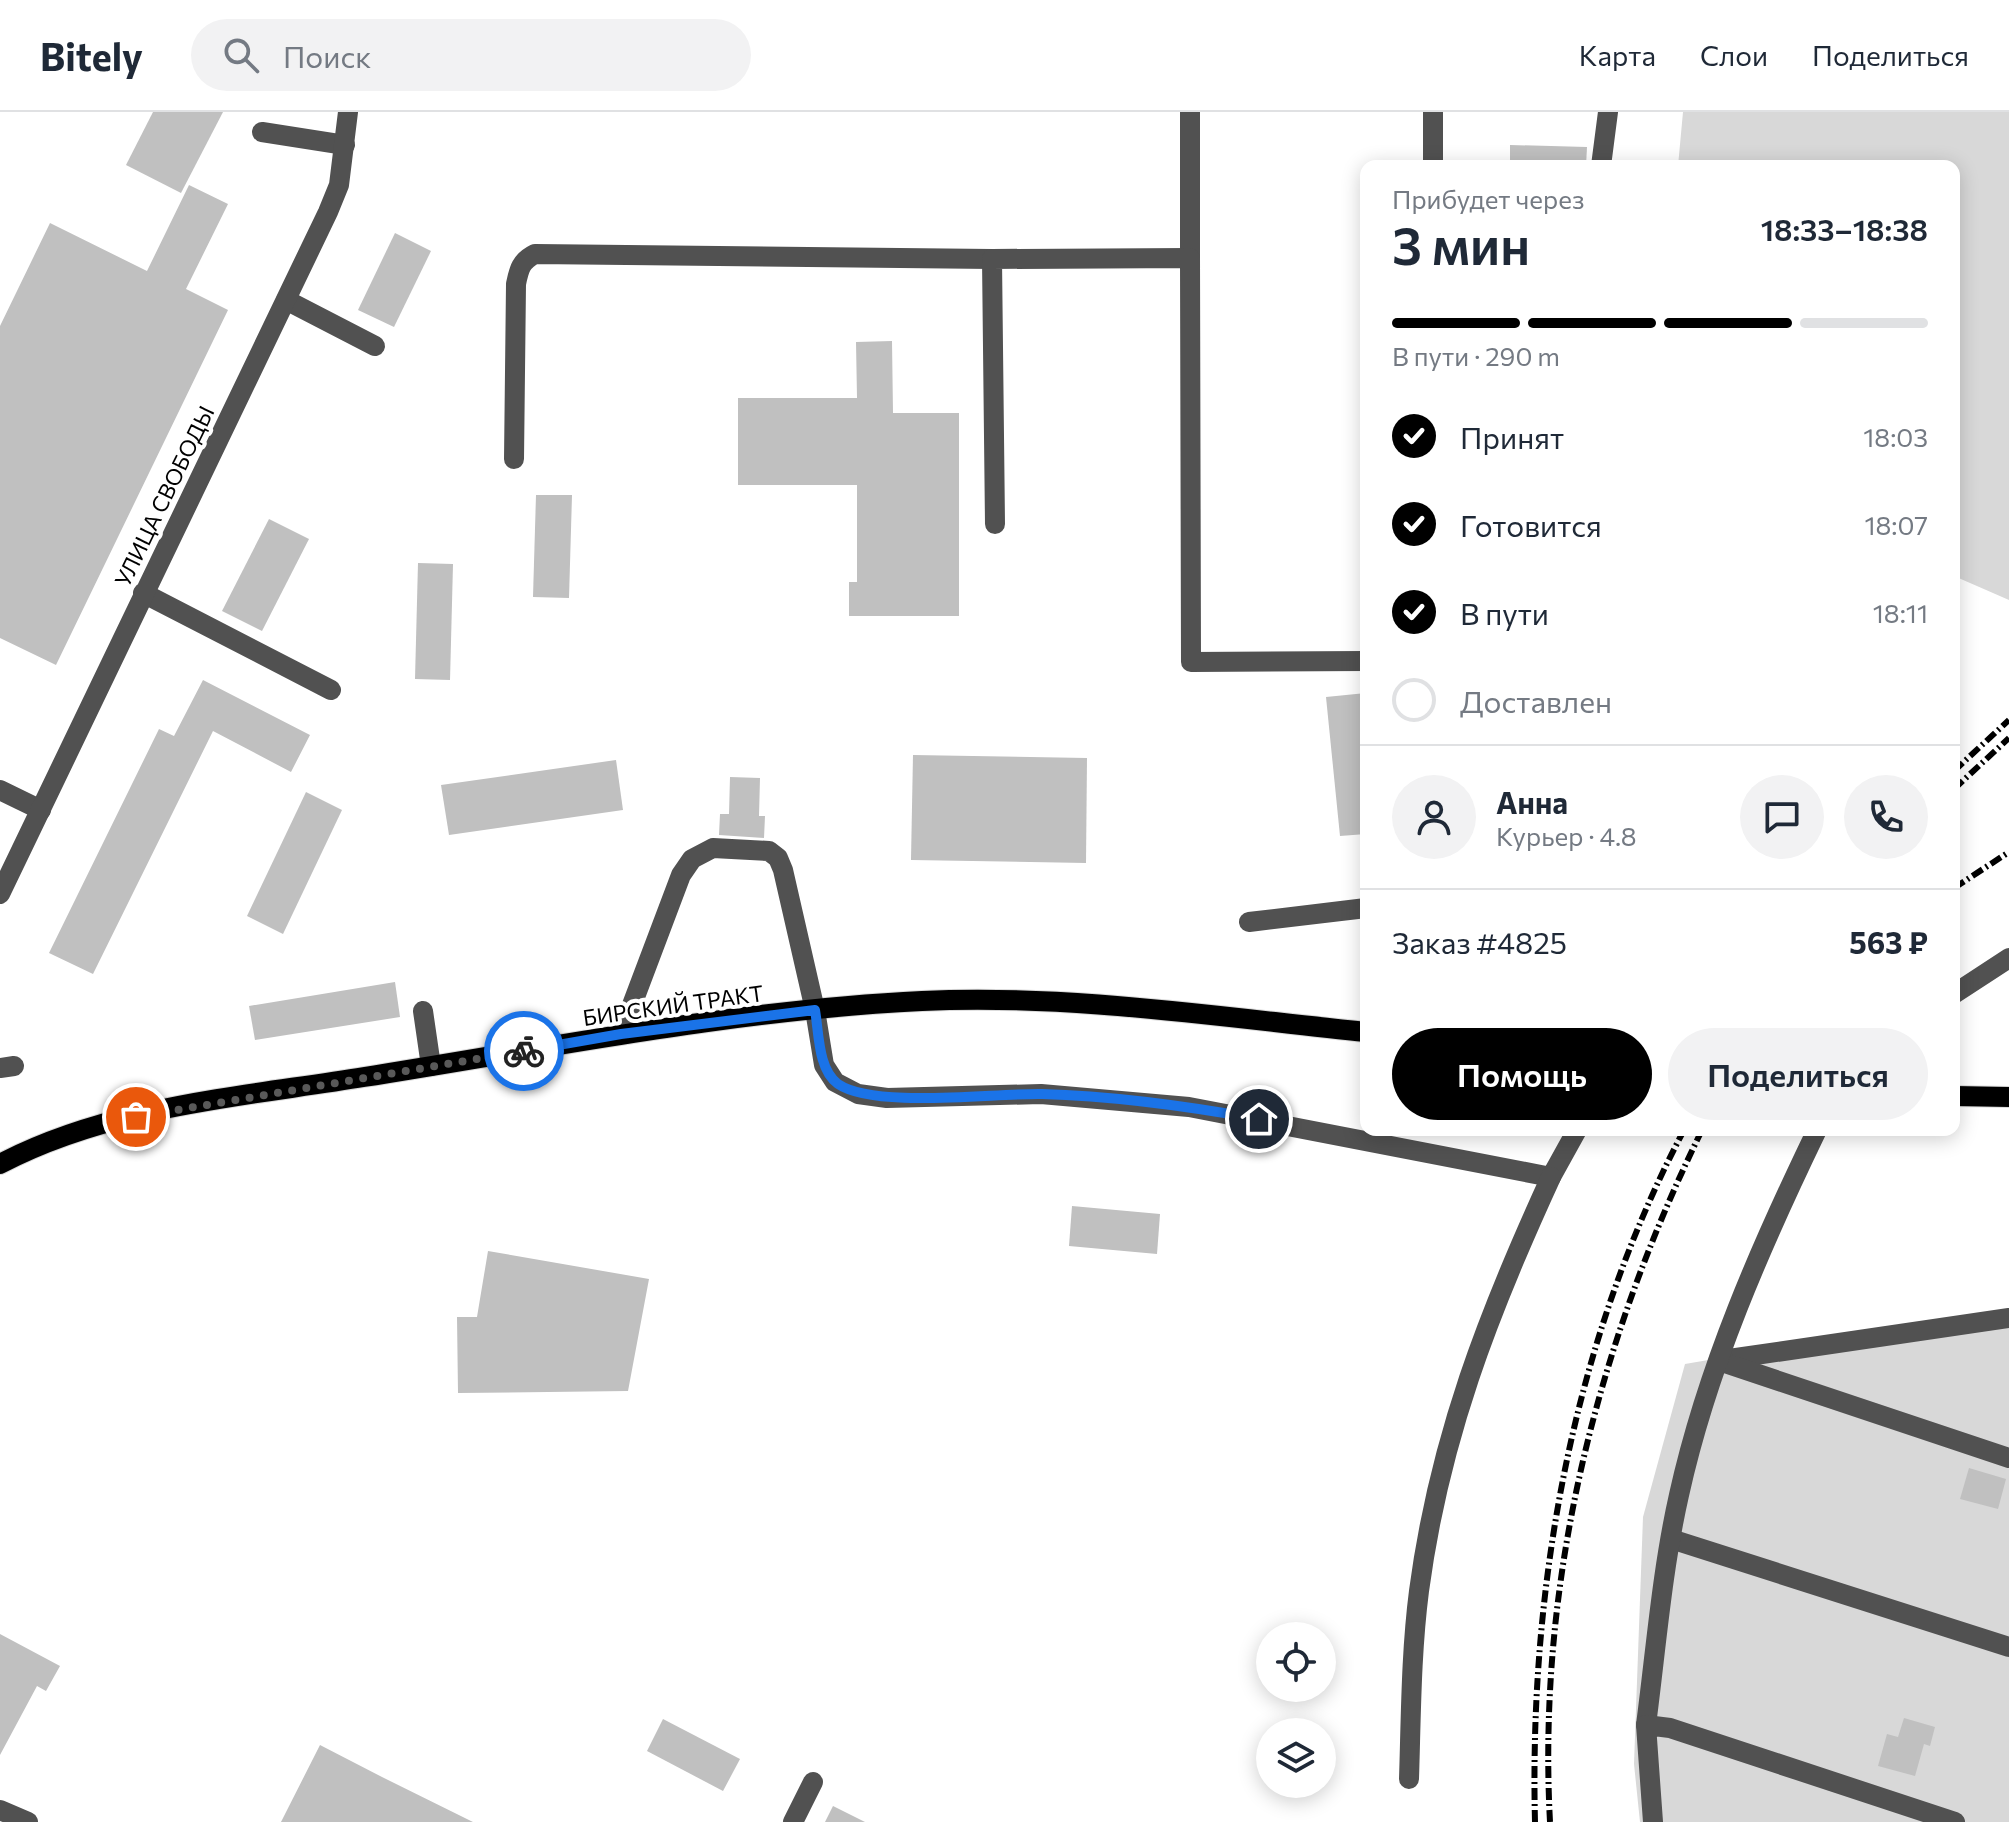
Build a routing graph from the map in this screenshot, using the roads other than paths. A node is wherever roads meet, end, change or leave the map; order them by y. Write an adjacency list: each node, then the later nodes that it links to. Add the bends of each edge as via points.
1 (348, 112): 6 (street, УЛИЦА СВОБОДЫ)
2 (1190, 112): 9 (street)
3 (1433, 112): 7 (street)
4 (1608, 112): 8 (street)
5 (262, 132): 6 (street)
6 (345, 145): 11 (street, УЛИЦА СВОБОДЫ, via 339,185)
7 (1433, 160)
8 (1602, 160)
9 (1190, 258): 10 (street); 16 (street, via 1191,662)
10 (992, 259): 13 (street, via 535,254 519,268 516,284); 14 (street)
11 (286, 300): 12 (street); 15 (street, УЛИЦА СВОБОДЫ)
12 (375, 346)
13 (514, 459)
14 (995, 524)
15 (143, 593): 17 (street); 19 (street, УЛИЦА СВОБОДЫ)
16 (1360, 661)
17 (331, 690)
18 (0, 790): 19 (street)
19 (41, 810): 20 (street, УЛИЦА СВОБОДЫ)
20 (3, 882)
21 (1360, 909): 22 (street)
22 (1249, 922)
23 (2009, 958): 24 (street)
24 (1960, 990)
25 (815, 1010): 27 (main road, БИРСКИЙ ТРАКТ, via 999,1000); 28 (main road, БИРСКИЙ ТРАКТ); 28 (street, via 778,858 769,851 713,848 692,859 681,875); 35 (street, via 824,1065 835,1082 858,1094 1041,1094 1189,1107)
26 (423, 1011): 29 (street)
27 (1360, 1031)
28 (621, 1034): 29 (main road, БИРСКИЙ ТРАКТ)
29 (431, 1066): 34 (main road, БИРСКИЙ ТРАКТ, via 167,1109 75,1131)
30 (1960, 1096): 31 (main road)
31 (2009, 1097)
32 (1574, 1136): 35 (street)
33 (1814, 1136): 37 (street)
34 (0, 1164)
35 (1551, 1177): 42 (street, via 1475,1353 1433,1505 1419,1593)
36 (2009, 1318): 37 (street)
37 (1719, 1361): 38 (street); 39 (street, via 1700,1416)
38 (2009, 1458)
39 (1671, 1539): 40 (street); 41 (street)
40 (2009, 1647)
41 (1646, 1725): 47 (street); 48 (street, via 1670,1728)
42 (1409, 1779)
43 (813, 1782): 46 (street)
44 (0, 1810): 45 (street)
45 (28, 1822)
46 (793, 1822)
47 (1653, 1822)
48 (1955, 1822)

